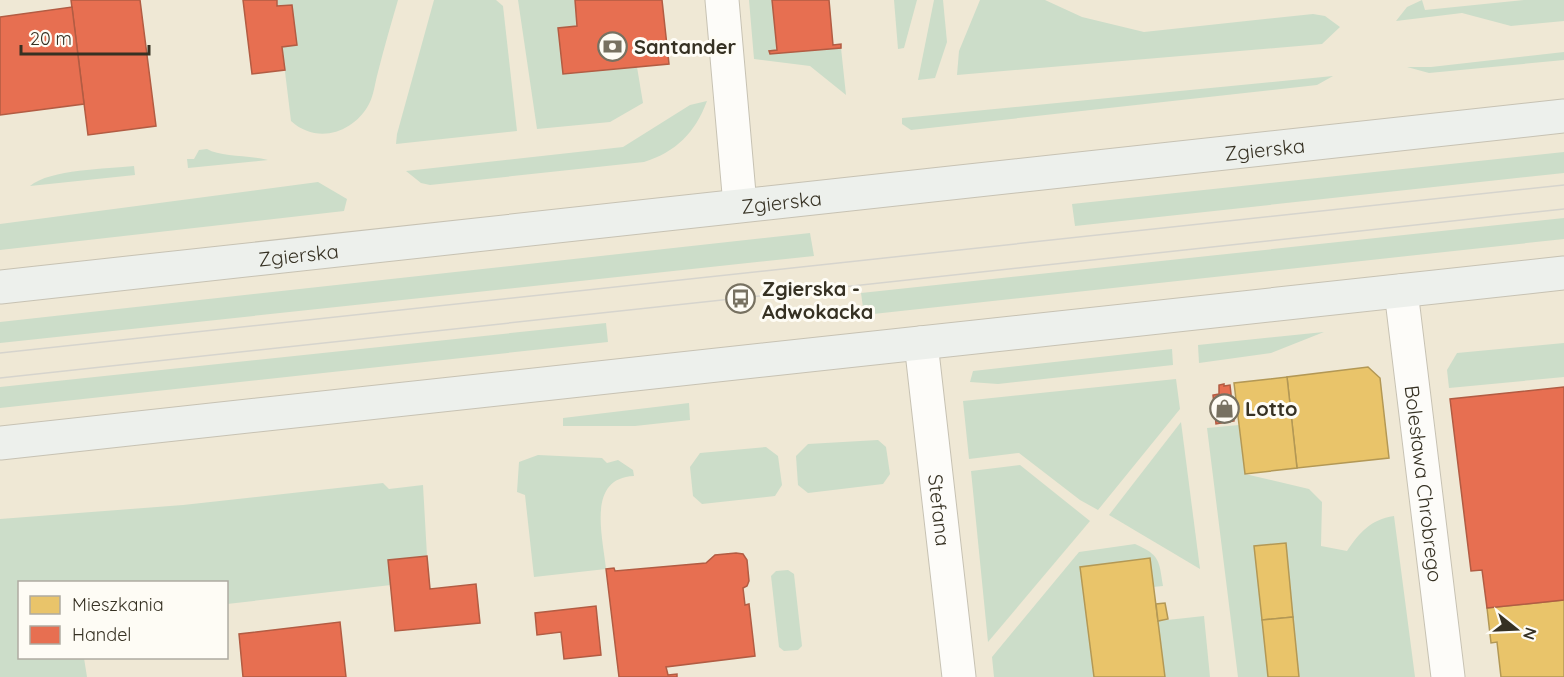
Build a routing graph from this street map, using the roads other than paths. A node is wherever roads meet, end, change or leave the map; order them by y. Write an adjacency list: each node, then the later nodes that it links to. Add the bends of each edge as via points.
1 (722, 0): 3 (street)
2 (1564, 116): 3 (main road, Zgierska)
3 (740, 205): 5 (main road, Zgierska)
4 (1564, 273): 6 (main road)
5 (0, 286)
6 (1401, 291): 7 (main road); 10 (street, Bolesława Chrobrego)
7 (921, 343): 8 (main road, via 480,394); 9 (street, Stefana)
8 (0, 443)
9 (959, 677)
10 (1448, 677)

